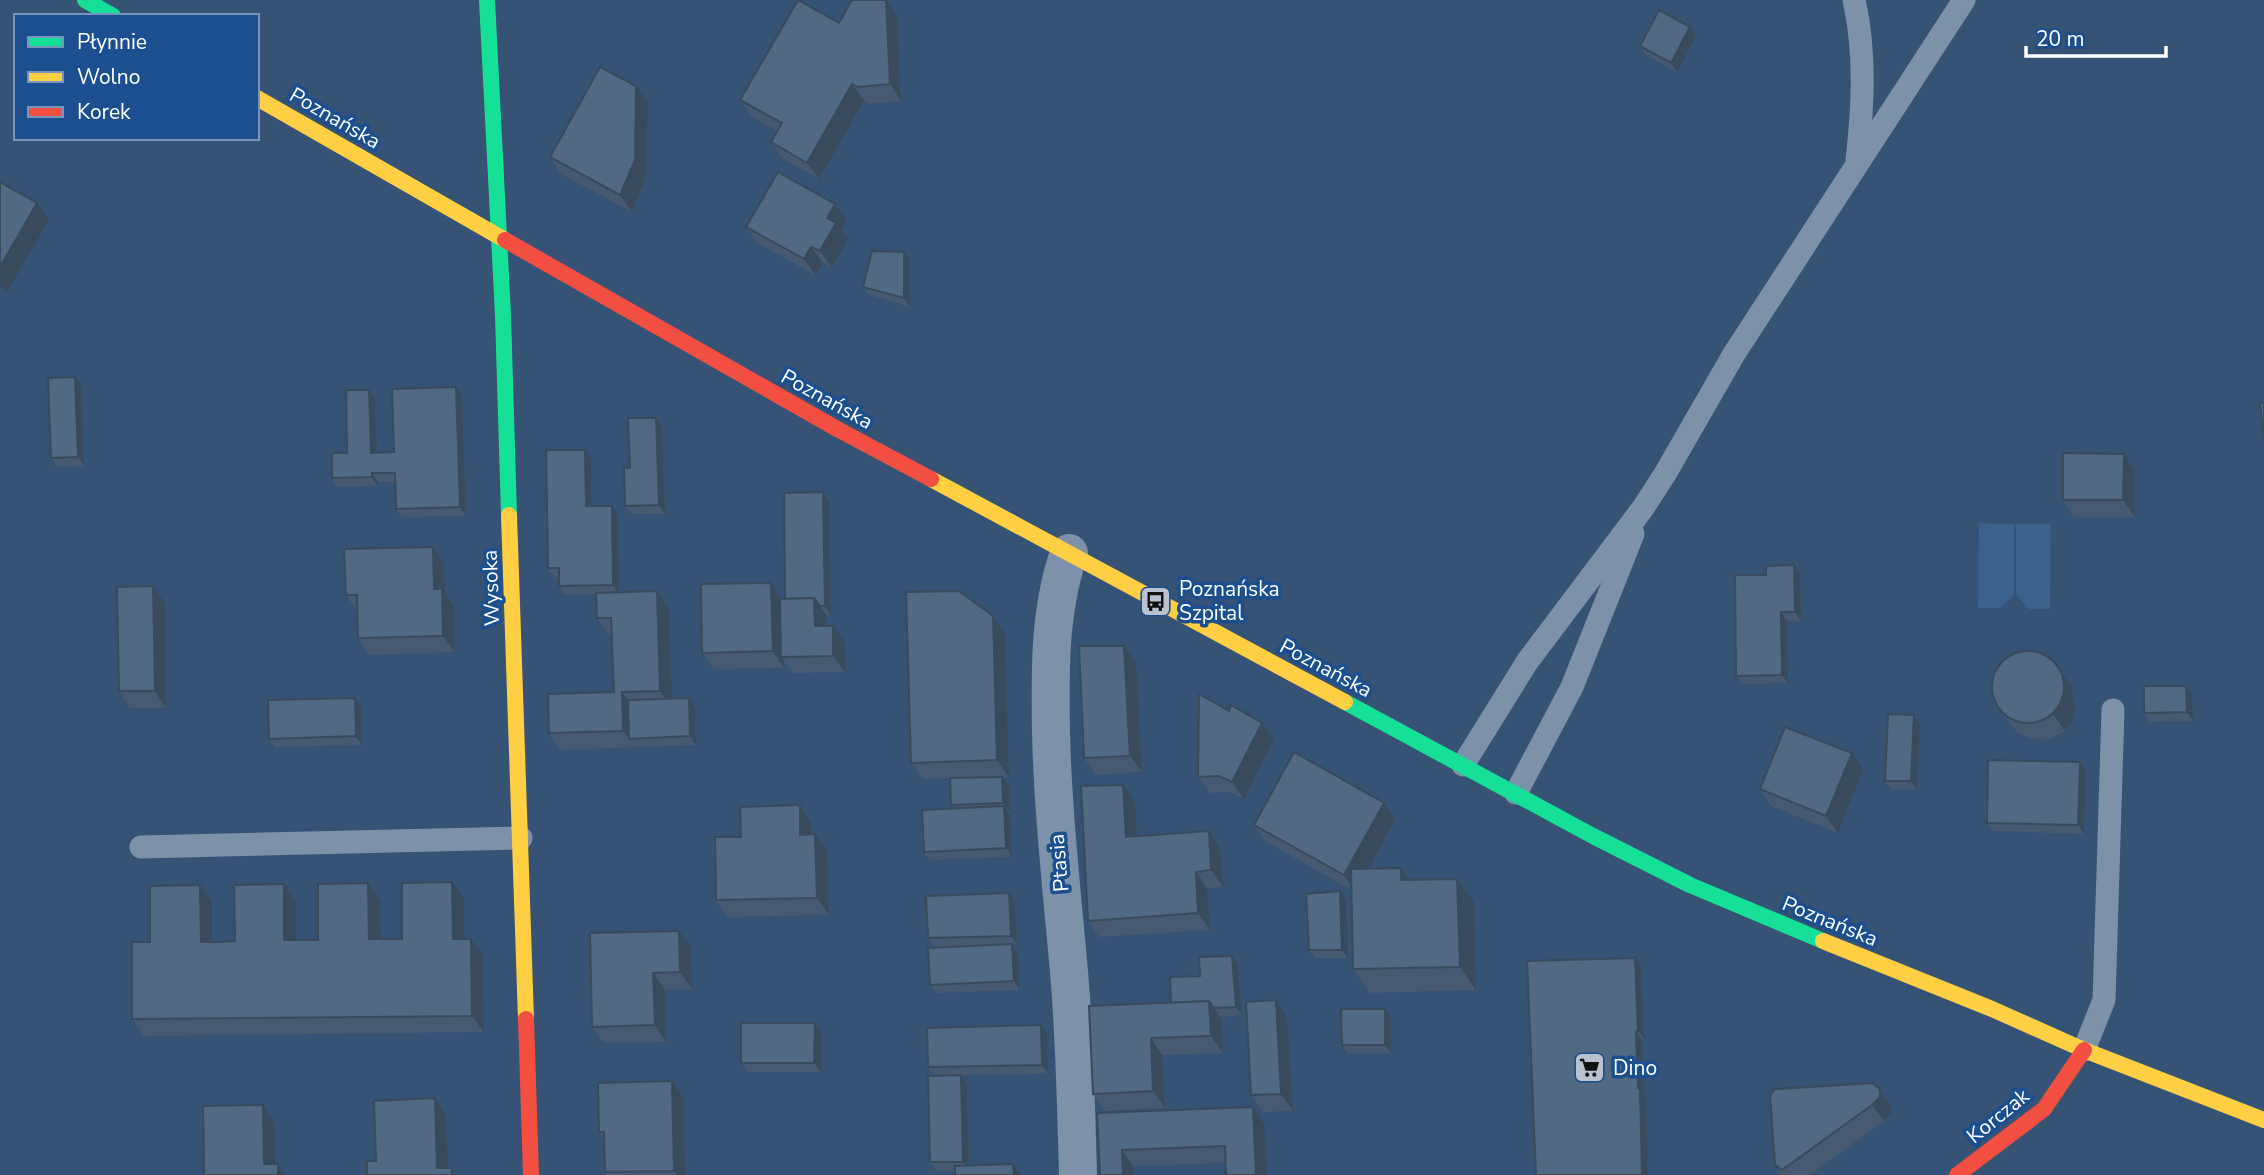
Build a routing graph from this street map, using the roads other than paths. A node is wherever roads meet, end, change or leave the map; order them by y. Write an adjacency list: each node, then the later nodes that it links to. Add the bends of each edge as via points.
1 (85, 0): 5 (street)
2 (488, 0): 8 (street, Wysoka)
3 (1854, 0): 7 (lane, via 1862,88)
4 (1964, 0): 7 (lane)
5 (110, 14)
6 (259, 99): 8 (street, Poznańska)
7 (1856, 165): 9 (lane, via 1734,354)
8 (498, 235): 10 (street, Poznańska, via 816,417); 14 (street, Wysoka)
9 (1643, 508): 12 (lane, via 1527,662); 13 (lane, via 1572,687)
10 (1069, 553): 12 (street, Poznańska); 19 (street, Ptasia, via 1057,595 1050,690)
11 (2113, 710): 16 (lane, via 2104,1000)
12 (1463, 765): 13 (street, Poznańska)
13 (1516, 793): 16 (street, Poznańska, via 1690,885)
14 (521, 838): 15 (lane); 18 (street, Wysoka)
15 (141, 847)
16 (2084, 1049): 17 (street, Poznańska); 20 (street, Korczak, via 2044,1109)
17 (2264, 1120)
18 (531, 1175)
19 (1078, 1175)
20 (1956, 1175)

